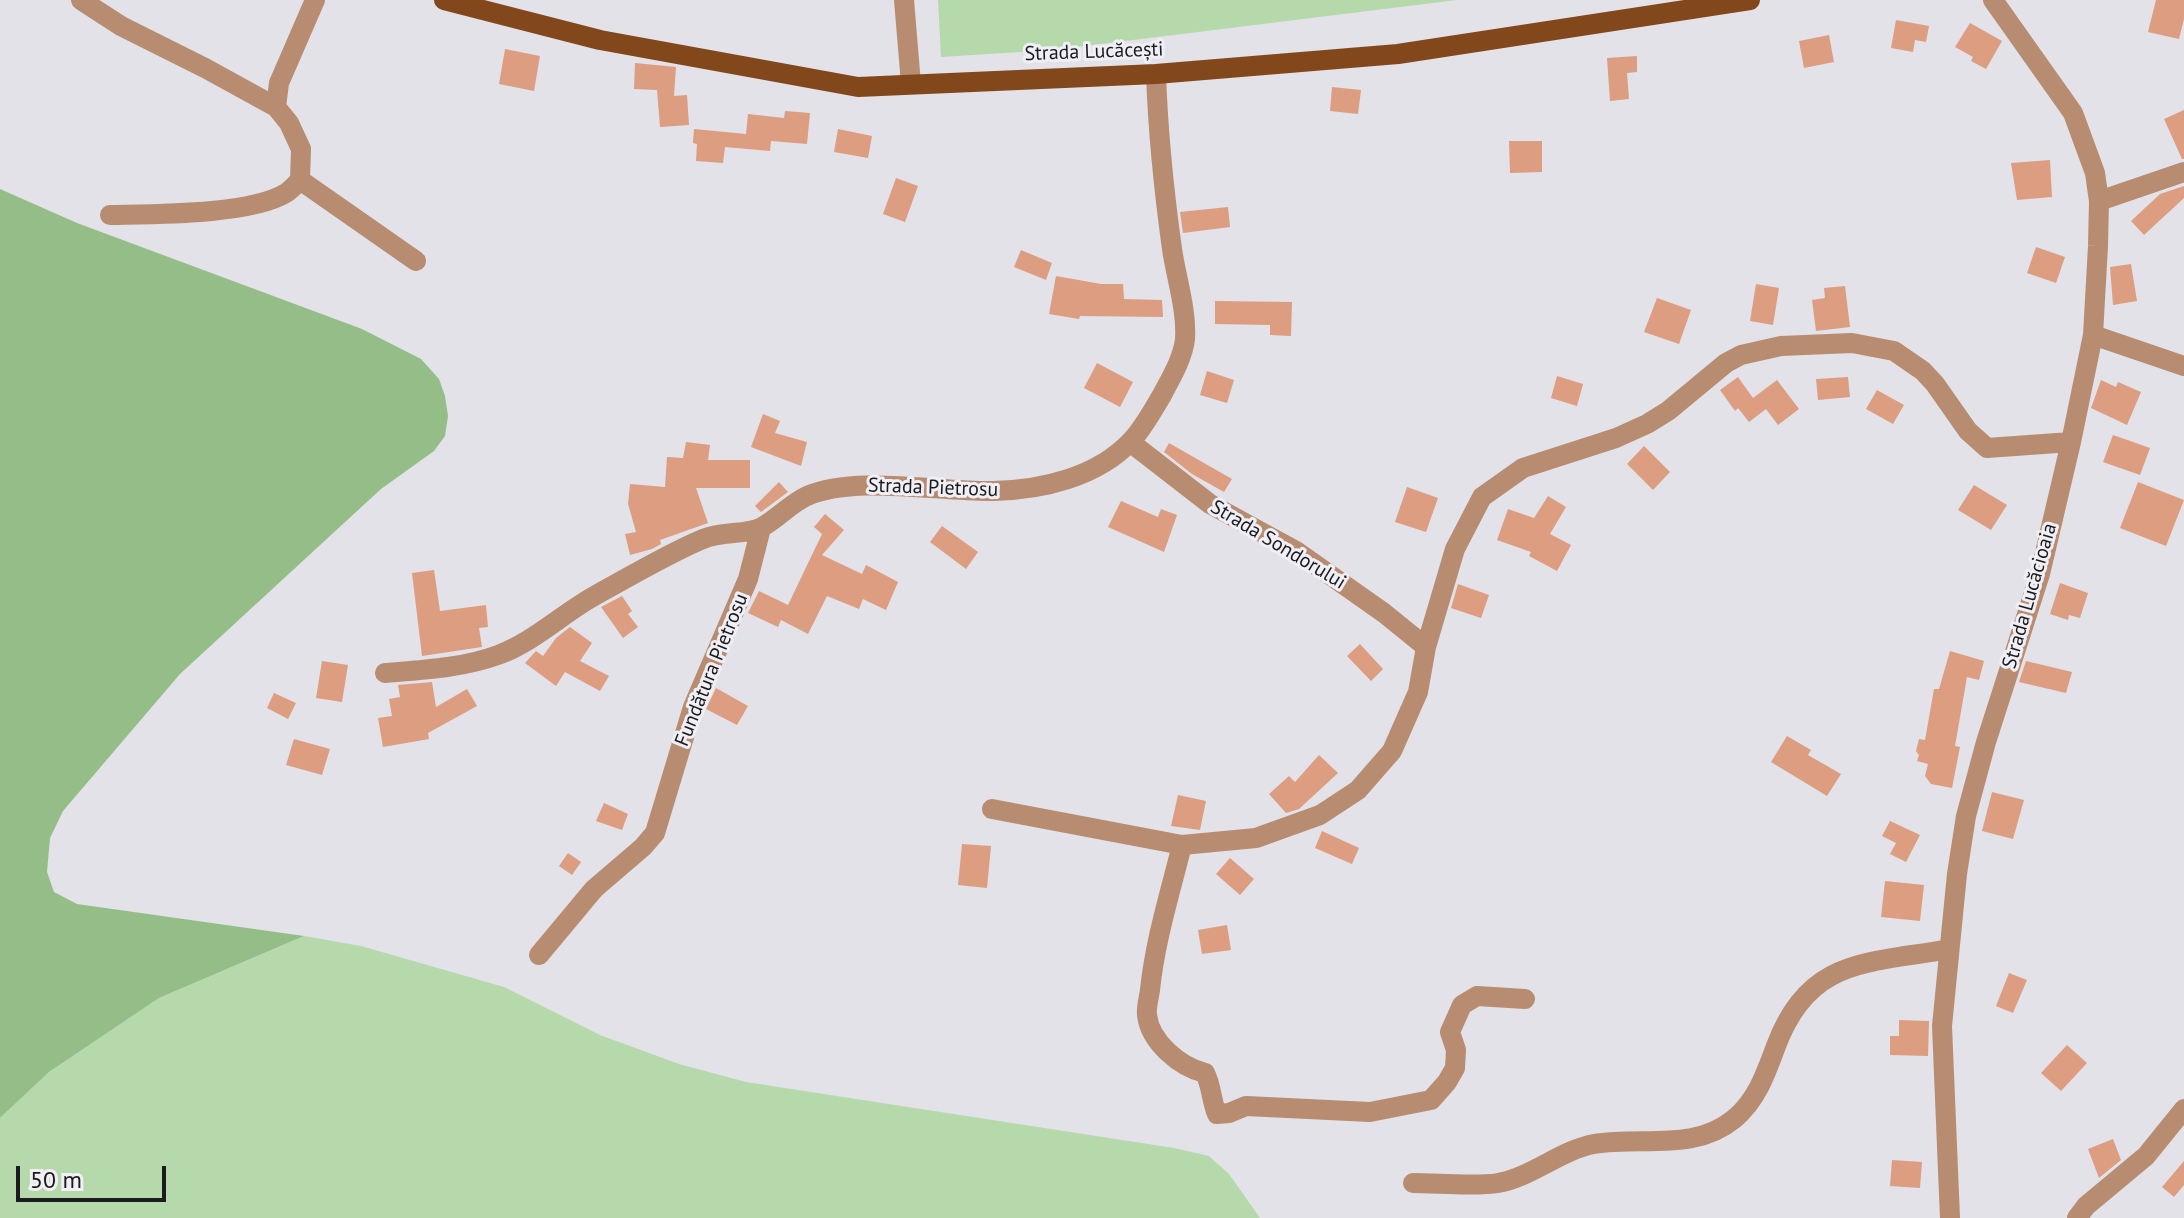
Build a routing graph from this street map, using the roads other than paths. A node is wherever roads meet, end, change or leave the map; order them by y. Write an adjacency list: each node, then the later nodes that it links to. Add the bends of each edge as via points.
1 (81, 0): 9 (street)
2 (315, 0): 9 (street, via 279,83)
3 (444, 0): 8 (main road, Strada Lucăcești, via 600,40 858,87)
4 (904, 0): 8 (street)
5 (1750, 0): 7 (main road, Strada Lucăcești, via 1398,54)
6 (1993, 0): 12 (street, Strada Lucăcioaia, via 2073,113 2095,173)
7 (1156, 74): 8 (main road, Strada Lucăcești); 17 (street, Strada Pietrosu, via 1160,163 1185,340 1165,388)
8 (911, 84)
9 (276, 107): 11 (street, via 301,149)
10 (2184, 172): 12 (street)
11 (300, 180): 13 (street, via 268,200 207,211); 14 (street)
12 (2099, 201): 15 (street, Strada Lucăcioaia)
13 (110, 215)
14 (416, 261)
15 (2093, 335): 16 (street); 18 (street, Strada Lucăcioaia)
16 (2184, 366)
17 (1130, 442): 19 (street, Strada Pietrosu, via 1087,471 1048,485 965,491 842,487 797,501); 20 (street, Strada Sondorului, via 1210,504 1296,551)
18 (2071, 442): 20 (street, via 1987,448 1923,371 1894,351 1840,343 1756,350 1726,363 1647,424 1523,468 1482,497 1455,549); 24 (street, Strada Lucăcioaia, via 2040,574 1966,816)
19 (761, 528): 21 (street, Strada Pietrosu, via 705,538 595,595 502,654); 25 (street, Fundătura Pietrosu, via 748,579 693,707 655,833 594,889)
20 (1426, 647): 23 (street, via 1418,692 1392,751 1358,790 1320,815 1256,838)
21 (385, 673)
22 (992, 809): 23 (street)
23 (1182, 845): 26 (street, via 1153,960 1147,1015 1174,1059 1205,1073 1217,1114 1246,1106 1370,1112 1431,1100 1455,1068 1450,1032 1462,1005 1477,996)
24 (1949, 949): 28 (street, via 1847,969 1816,984 1786,1021 1748,1106 1719,1130 1681,1141 1591,1145 1498,1183); 29 (street, Strada Lucăcioaia, via 1942,1026)
25 (539, 955)
26 (1525, 999)
27 (2184, 1109): 30 (street, via 2146,1156)
28 (1413, 1183)
29 (1950, 1218)
30 (2077, 1218)

